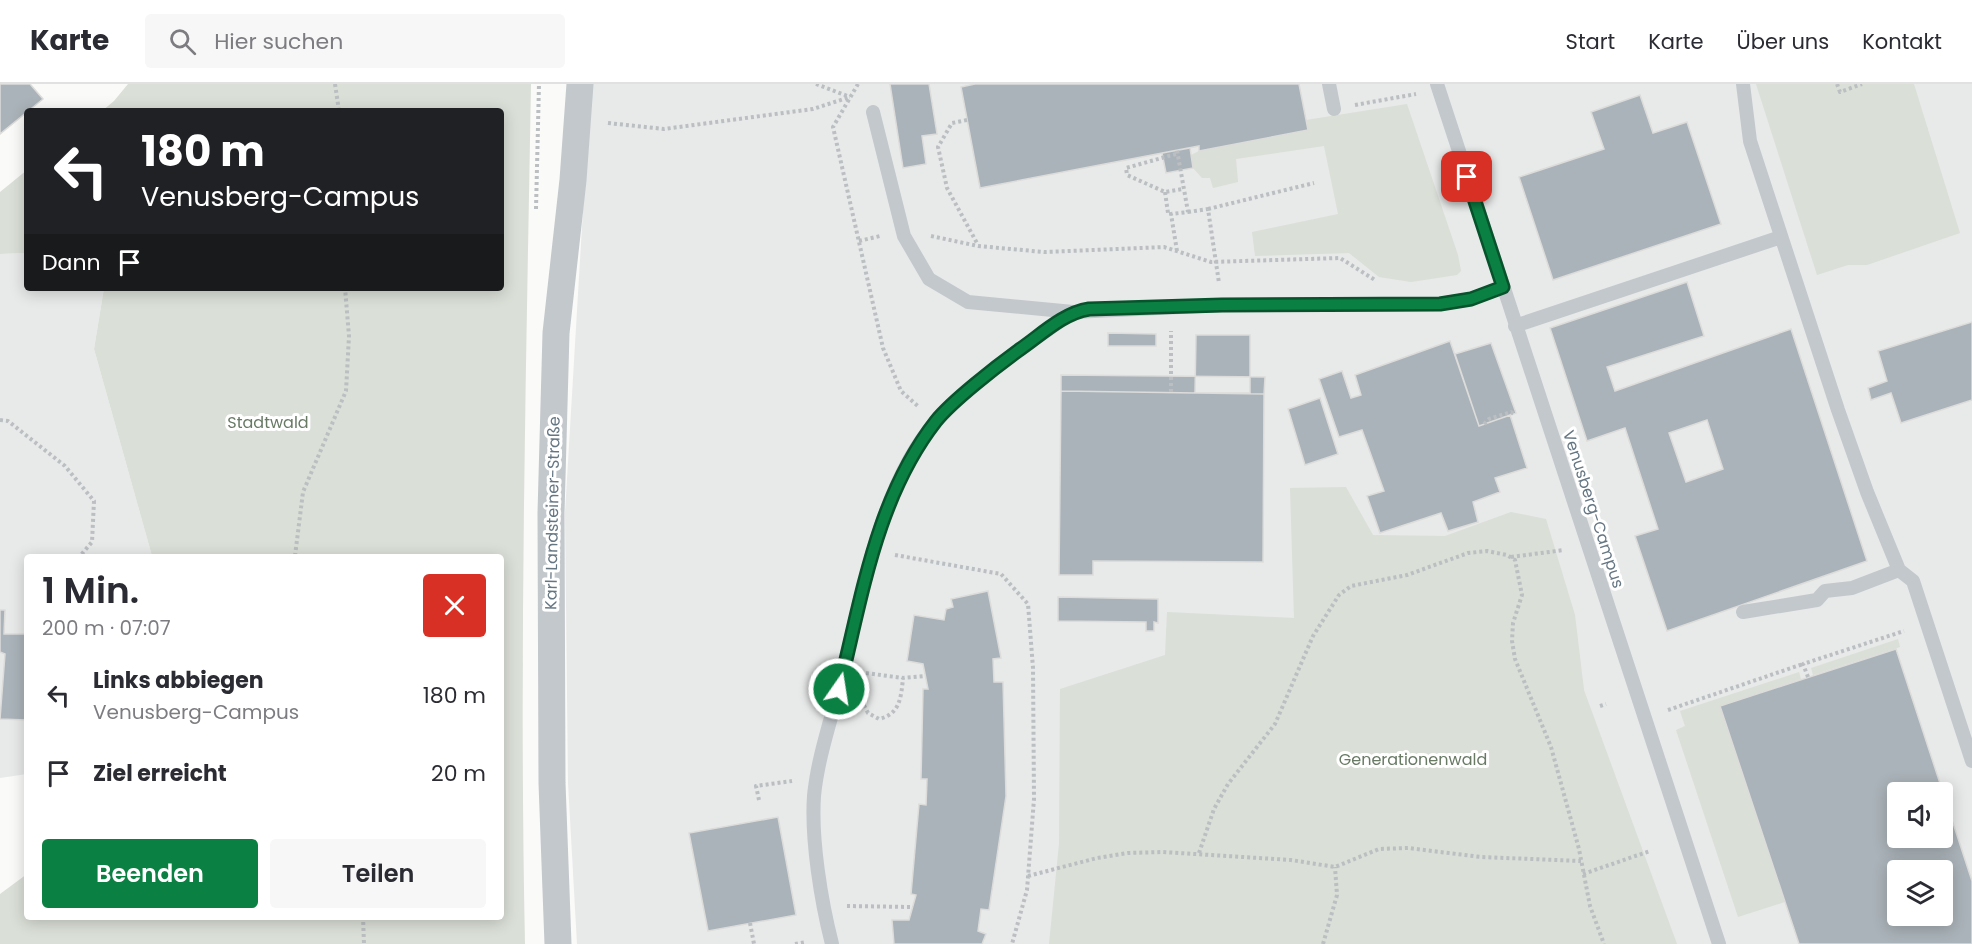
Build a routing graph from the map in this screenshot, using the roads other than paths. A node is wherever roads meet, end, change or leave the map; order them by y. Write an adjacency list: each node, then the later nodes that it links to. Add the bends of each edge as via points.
1 (580, 84): 14 (street, Karl-Landsteiner-Straße, via 556,333 551,513 552,783)
2 (1329, 84): 5 (lane)
3 (1743, 84): 7 (lane, via 1749,141)
4 (1438, 87): 8 (lane, Venusberg-Campus)
5 (1334, 109)
6 (873, 112): 9 (lane, via 903,230 929,279 968,302)
7 (1781, 237): 10 (lane); 11 (lane, via 1866,492)
8 (1503, 287): 9 (lane, via 1471,299 1440,304 1172,306); 10 (lane, Venusberg-Campus)
9 (1073, 312): 15 (lane, via 1002,363 938,419 905,469 885,514 817,781 813,827)
10 (1515, 326): 16 (lane, Venusberg-Campus)
11 (1899, 570): 12 (lane, via 1851,588 1825,591 1817,600); 13 (lane, via 1913,582)
12 (1743, 612)
13 (1972, 761)
14 (558, 944)
15 (832, 944)
16 (1719, 944)

